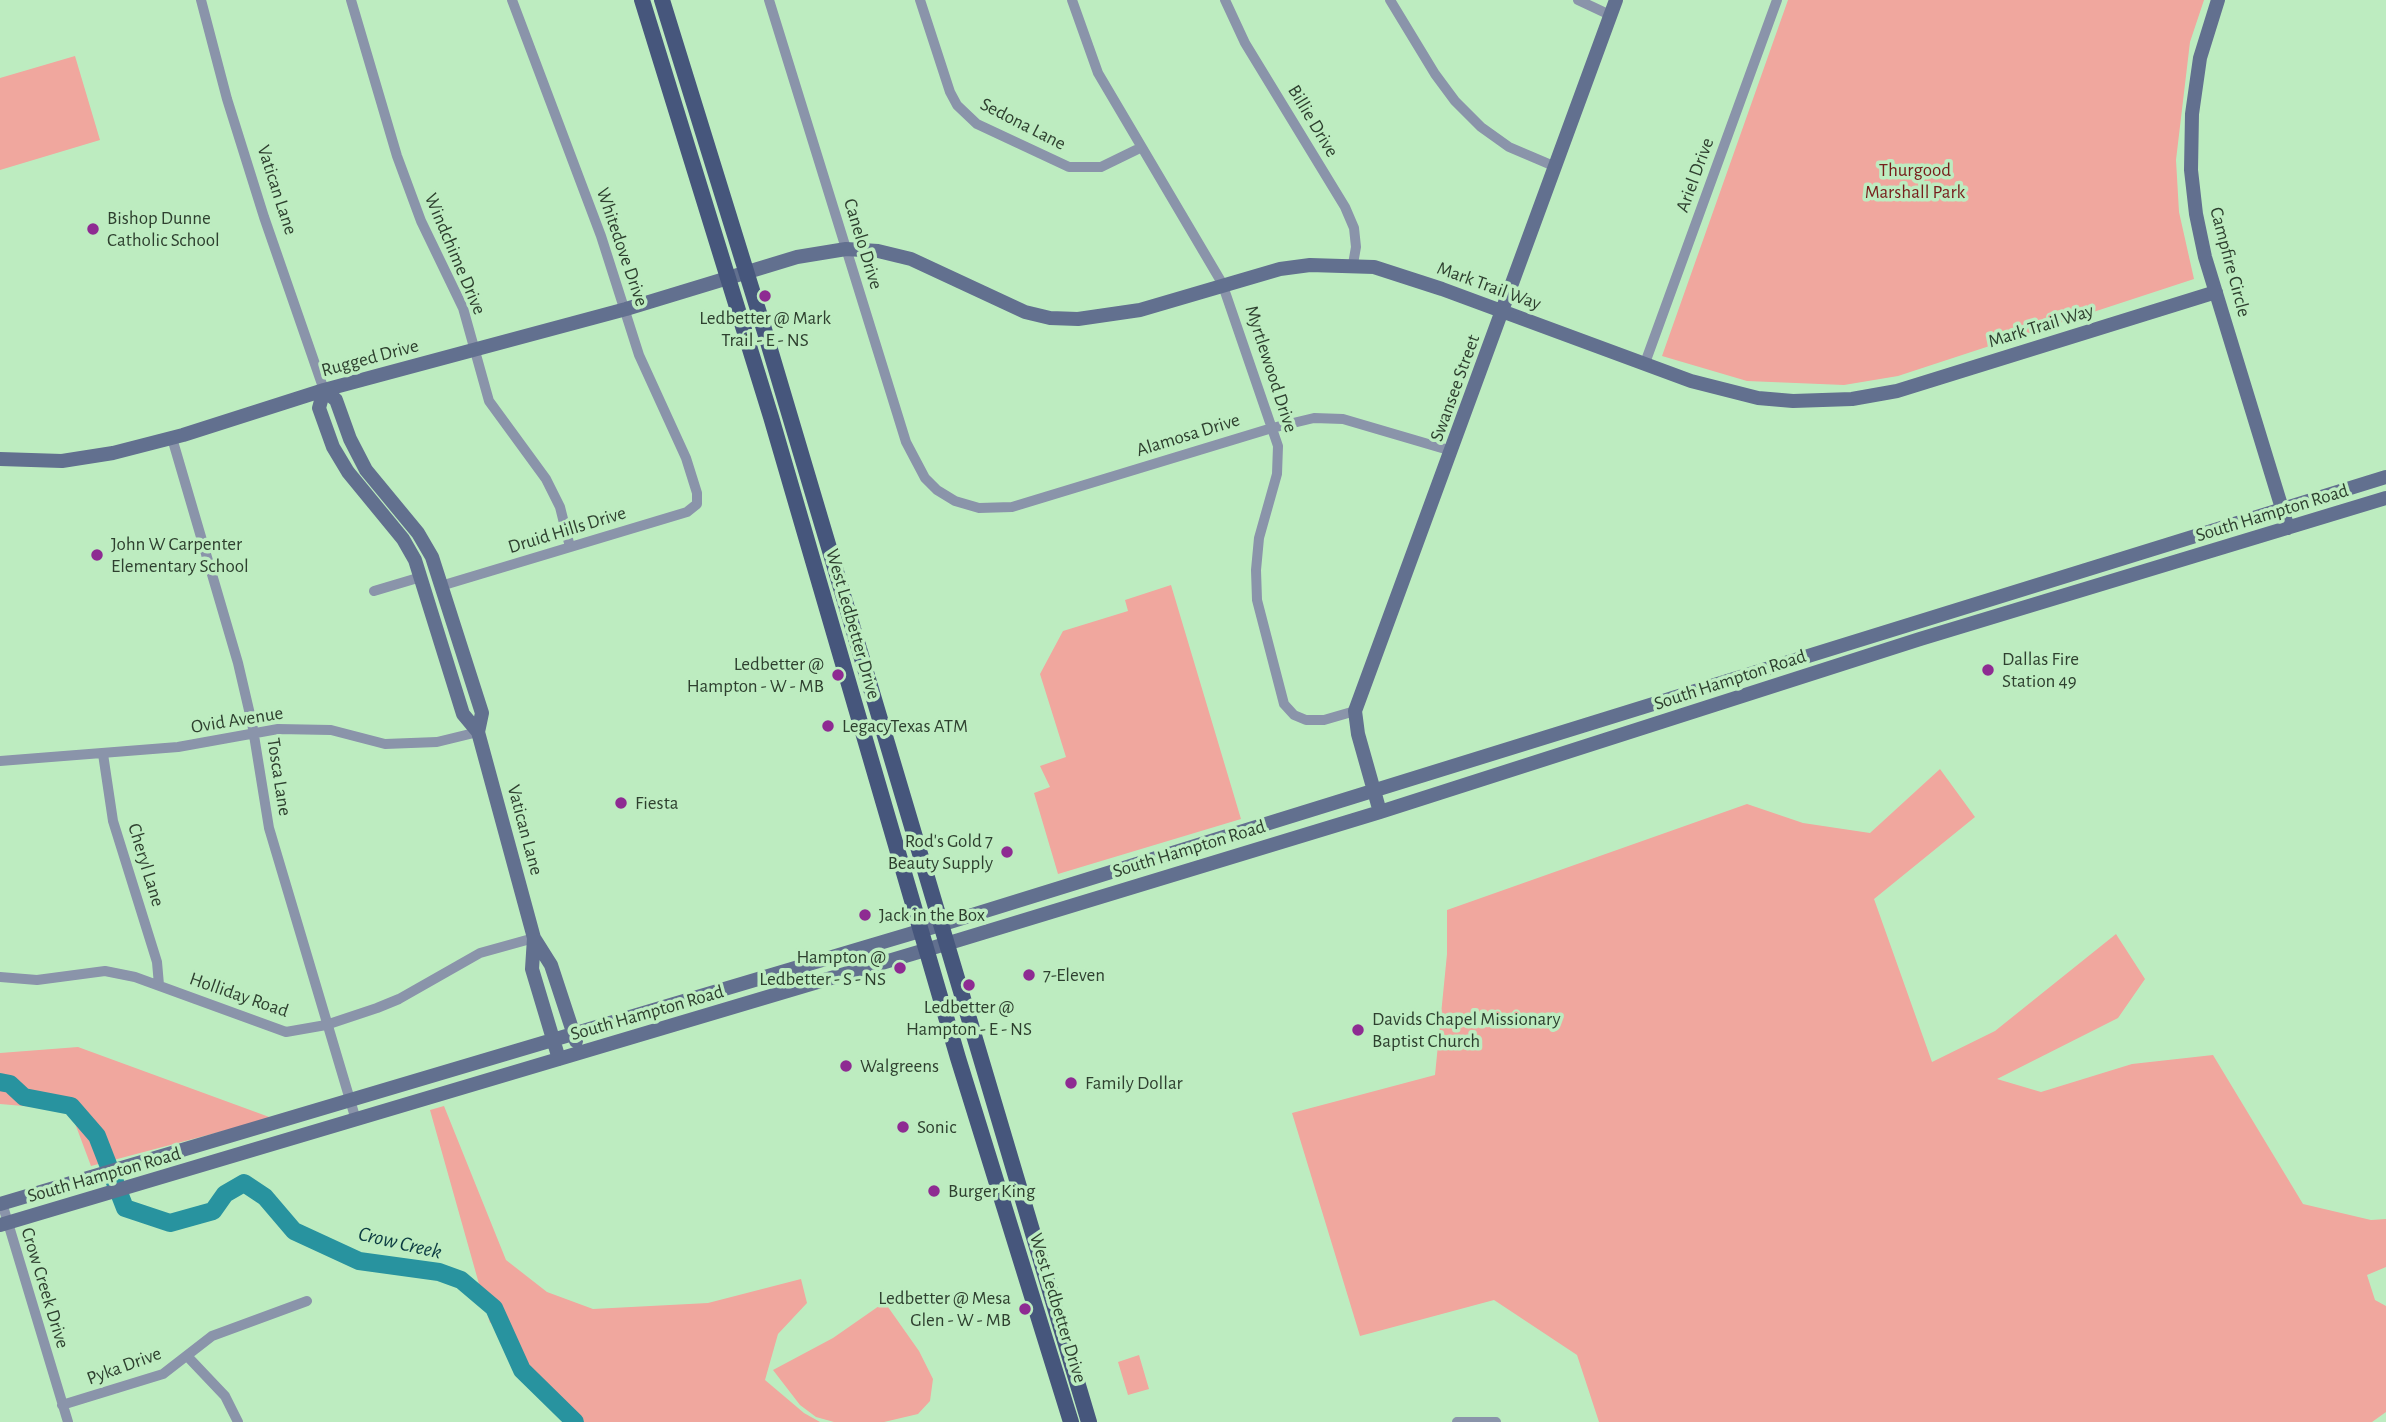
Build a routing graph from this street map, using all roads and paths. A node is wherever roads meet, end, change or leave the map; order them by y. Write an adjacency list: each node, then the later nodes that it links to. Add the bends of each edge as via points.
1 (201, 0): 28 (street, Vatican Lane, via 264,217)
2 (351, 0): 26 (street, Windchime Drive, via 411,195 451,278)
3 (512, 0): 24 (street, Whitedove Drive)
4 (642, 0): 21 (main road, West Ledbetter Drive)
5 (662, 0): 20 (main road, West Ledbetter Drive)
6 (769, 0): 18 (street, Canelo Drive)
7 (920, 0): 16 (street, Sedona Lane, via 950,92 977,124 1069,167 1101,167)
8 (1073, 0): 16 (street, Myrtlewood Drive, via 1098,73)
9 (1224, 0): 19 (street, Billie Drive, via 1245,43 1346,207 1354,228)
10 (1390, 0): 17 (street, via 1455,101 1509,147)
11 (1578, 0): 15 (street)
12 (1616, 0): 15 (main road, Swansee Street)
13 (1777, 0): 27 (street, Ariel Drive)
14 (2218, 0): 23 (main road, Campfire Circle, via 2200,58 2190,141 2196,214)
15 (1610, 15): 17 (main road, Swansee Street)
16 (1140, 148): 22 (street, Myrtlewood Drive)
17 (1556, 167): 25 (main road, Swansee Street)
18 (846, 249): 20 (main road, Mark Trail Way); 22 (main road, Mark Trail Way, via 911,259 1002,303 1050,318 1112,316); 34 (street, Canelo Drive, via 906,442 925,478)
19 (1353, 264): 22 (main road, Mark Trail Way, via 1280,269); 25 (main road, Mark Trail Way, via 1410,277)
20 (747, 272): 21 (main road, Rugged Drive); 51 (main road, West Ledbetter Drive)
21 (727, 278): 24 (main road, Rugged Drive); 53 (main road, West Ledbetter Drive)
22 (1222, 283): 29 (street, Myrtlewood Drive)
23 (2216, 292): 27 (main road, Mark Trail Way, via 1872,396 1793,401 1758,398 1691,381); 37 (main road, Campfire Circle)
24 (626, 309): 26 (main road, Rugged Drive); 36 (street, Whitedove Drive, via 639,355 687,458 698,492)
25 (1503, 312): 27 (main road, Mark Trail Way); 31 (main road, Swansee Street)
26 (474, 349): 28 (main road, Rugged Drive); 39 (street, Windchime Drive, via 489,401 546,479)
27 (1645, 363)
28 (324, 390): 30 (main road, Rugged Drive); 40 (main road, Vatican Lane, via 320,408 333,447 403,539); 41 (main road, Vatican Lane, via 336,400 366,470 418,533)
29 (1272, 428): 31 (street, Alamosa Drive, via 1314,418 1343,419); 34 (street, Alamosa Drive, via 1012,507 979,508); 45 (street, Myrtlewood Drive, via 1279,462 1259,538 1256,600 1278,688 1284,704 1306,720)
30 (172, 438): 32 (main road, Rugged Drive, via 62,461); 47 (street, Tosca Lane, via 227,622)
31 (1452, 451): 45 (main road, Swansee Street)
32 (0, 459)
33 (2386, 477): 37 (main road, South Hampton Road)
34 (937, 490)
35 (2386, 498): 38 (main road, South Hampton Road)
36 (697, 504): 39 (street, Druid Hills Drive, via 687,512)
37 (2282, 509): 38 (main road, Campfire Circle); 43 (main road, South Hampton Road)
38 (2288, 528): 44 (main road, South Hampton Road)
39 (570, 547): 41 (street, Druid Hills Drive)
40 (421, 577): 41 (main road); 42 (street); 46 (main road, Vatican Lane, via 463,714)
41 (444, 585): 46 (main road, Vatican Lane, via 482,713)
42 (374, 591)
43 (1915, 624): 44 (main road); 48 (main road, South Hampton Road)
44 (1920, 639): 52 (main road, South Hampton Road)
45 (1355, 711): 54 (main road)
46 (478, 732): 47 (street, Ovid Avenue, via 409,745 311,728); 60 (main road, Vatican Lane)
47 (254, 734): 49 (street, Ovid Avenue); 66 (street, Tosca Lane, via 267,819)
48 (1514, 748): 52 (main road); 54 (main road, South Hampton Road)
49 (103, 754): 50 (street, Ovid Avenue); 64 (street, Cheryl Lane, via 113,821 157,962)
50 (0, 761)
51 (894, 766): 53 (main road); 58 (main road, West Ledbetter Drive)
52 (1519, 767): 55 (main road, South Hampton Road)
53 (872, 770): 59 (main road, West Ledbetter Drive)
54 (1374, 791): 55 (main road); 56 (main road, South Hampton Road)
55 (1380, 812): 57 (main road, South Hampton Road)
56 (1230, 835): 57 (main road); 58 (main road, South Hampton Road)
57 (1232, 855): 61 (main road, South Hampton Road)
58 (940, 925): 59 (main road, South Hampton Road); 61 (main road, West Ledbetter Drive)
59 (920, 931): 62 (main road, West Ledbetter Drive); 65 (main road, South Hampton Road)
60 (534, 938): 66 (street, Holliday Road, via 480,953 399,999); 68 (main road, Vatican Lane, via 551,965); 69 (main road, Vatican Lane, via 532,969)
61 (945, 944): 62 (main road, South Hampton Road); 74 (main road, West Ledbetter Drive)
62 (925, 950): 67 (main road, South Hampton Road); 75 (main road, West Ledbetter Drive)
63 (0, 977): 64 (street, Holliday Road, via 37,980 105,971)
64 (159, 985): 66 (street, Holliday Road, via 272,1029 302,1031)
65 (650, 1011): 67 (main road); 68 (main road, South Hampton Road)
66 (326, 1025): 72 (street, Tosca Lane)
67 (656, 1031): 70 (main road, South Hampton Road)
68 (573, 1034): 69 (main road, South Hampton Road); 70 (main road, Vatican Lane)
69 (553, 1040): 71 (main road, Vatican Lane); 72 (main road, South Hampton Road)
70 (579, 1053): 71 (main road, South Hampton Road)
71 (559, 1059): 73 (main road, South Hampton Road)
72 (350, 1101): 73 (street, Tosca Lane); 76 (main road, South Hampton Road)
73 (356, 1120): 77 (main road, South Hampton Road)
74 (1007, 1144): 75 (main road); 80 (main road, West Ledbetter Drive)
75 (986, 1151): 78 (main road, West Ledbetter Drive)
76 (1, 1204): 77 (street, Crow Creek Drive)
77 (3, 1224): 83 (street, Crow Creek Drive)
78 (1031, 1290): 80 (main road, via 1048,1334 1059,1349); 82 (main road, West Ledbetter Drive)
79 (307, 1301): 81 (street, Pyka Drive, via 212,1336)
80 (1067, 1351): 87 (main road, West Ledbetter Drive)
81 (188, 1357): 83 (street, Pyka Drive, via 163,1374); 85 (street, via 225,1396)
82 (1064, 1400): 86 (main road, West Ledbetter Drive); 87 (main road, via 1074,1401)
83 (62, 1405): 84 (street, Crow Creek Drive)
84 (68, 1422)
85 (238, 1422)
86 (1071, 1422)
87 (1087, 1422)
88 (1457, 1422): 89 (street)
89 (1496, 1422)

